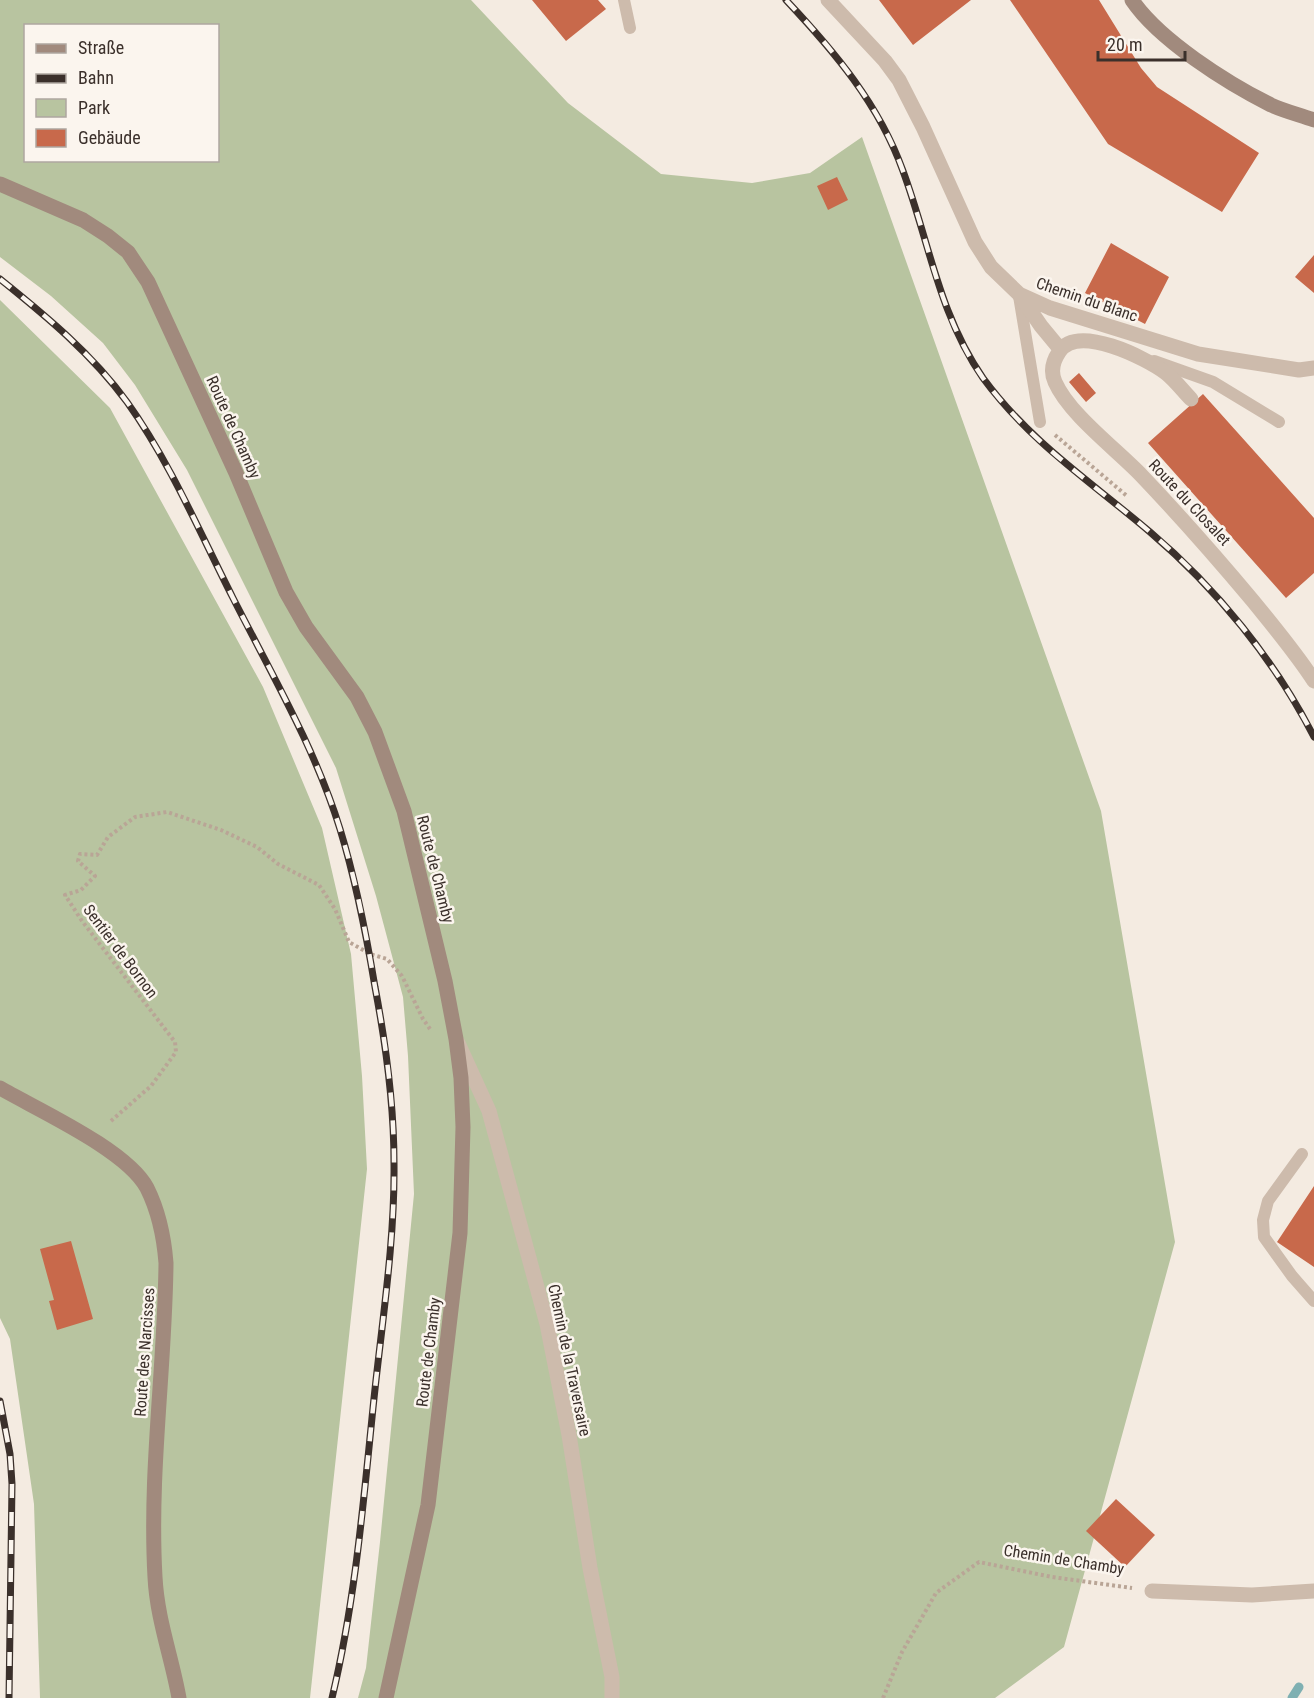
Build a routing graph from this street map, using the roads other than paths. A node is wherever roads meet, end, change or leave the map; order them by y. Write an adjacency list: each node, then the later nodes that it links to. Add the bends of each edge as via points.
1 (624, 0): 4 (lane)
2 (828, 0): 7 (street, Chemin du Blanc, via 899,80 975,242 992,267)
3 (1132, 0): 5 (street, via 1142,15 1196,60 1272,105)
4 (630, 28)
5 (1314, 120)
6 (0, 184): 15 (street, Route de Chamby, via 83,220 108,236 128,252 148,282 286,592 357,698 375,732 404,812)
7 (1019, 294): 8 (street); 10 (street, Chemin du Blanc, via 1050,308 1198,354 1299,370); 12 (lane)
8 (1060, 349): 9 (street, via 1086,340); 14 (street, Route du Closalet, via 1052,371 1072,406 1210,549)
9 (1130, 352): 11 (street, via 1166,373); 13 (lane, via 1213,382)
10 (1314, 368)
11 (1191, 399)
12 (1040, 422)
13 (1279, 422)
14 (1314, 681)
15 (456, 1039): 22 (street, Route de Chamby, via 463,1127 460,1233 428,1504); 23 (street, Chemin de la Traversaire, via 489,1111 547,1324 612,1677)
16 (0, 1088): 21 (street, Route des Narcisses, via 102,1145 146,1186 157,1211 166,1263 153,1507 155,1579)
17 (1302, 1154): 18 (lane, via 1268,1201 1264,1237)
18 (1314, 1301)
19 (1152, 1591): 20 (street)
20 (1314, 1591)
21 (179, 1698)
22 (386, 1698)
23 (612, 1698)

